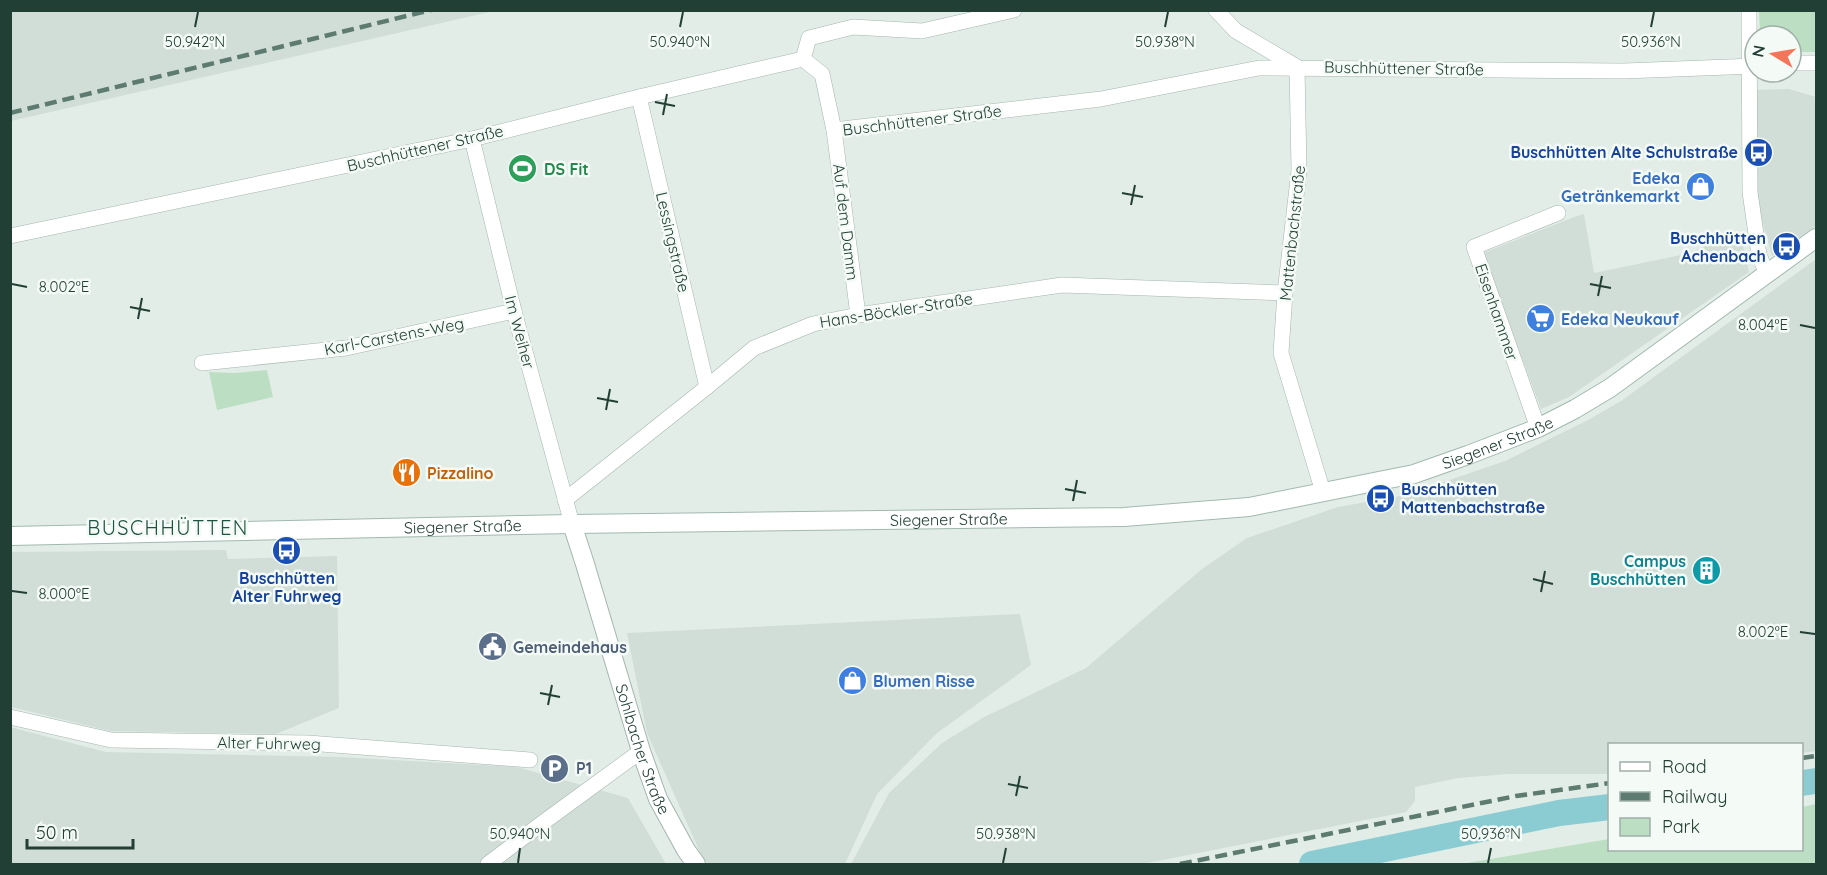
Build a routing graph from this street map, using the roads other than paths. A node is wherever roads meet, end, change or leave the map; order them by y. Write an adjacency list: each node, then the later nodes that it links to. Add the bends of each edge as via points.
1 (1014, 10): 3 (street, via 922,31 853,27 809,38)
2 (1216, 10): 5 (street, via 1236,31)
3 (803, 59): 7 (street, Buschhüttener Straße); 8 (street, Buschhüttener Straße, via 822,74)
4 (1743, 66): 5 (street, Buschhüttener Straße, via 1624,70)
5 (1297, 67): 8 (street, Buschhüttener Straße, via 1259,68 1101,99); 14 (street, Mattenbachstraße, via 1299,170)
6 (1752, 84): 13 (street, via 1750,192 1759,255)
7 (639, 97): 9 (street, Buschhüttener Straße); 18 (street, Lessingstraße)
8 (834, 130): 16 (street, Auf dem Damm)
9 (472, 139): 11 (street, Buschhüttener Straße); 15 (street, Im Weiher)
10 (1558, 213): 19 (street, Eisenhammer, via 1474,247)
11 (10, 236)
12 (1816, 238): 13 (main road, Siegener Straße)
13 (1767, 274): 19 (main road, Siegener Straße, via 1610,388)
14 (1285, 293): 16 (street, Hans-Böckler-Straße, via 1062,285); 20 (street, Mattenbachstraße, via 1281,353)
15 (514, 311): 17 (street, Karl-Carstens-Weg, via 346,348); 21 (street, Im Weiher)
16 (858, 315): 18 (street, Hans-Böckler-Straße, via 813,324 754,348)
17 (202, 363)
18 (707, 387): 21 (street, Hans-Böckler-Straße)
19 (1538, 428): 20 (main road, Siegener Straße, via 1414,474)
20 (1323, 492): 22 (main road, Siegener Straße, via 1249,507 1124,517)
21 (565, 500): 22 (street, Im Weiher)
22 (572, 524): 23 (main road, Siegener Straße); 25 (main road, Sohlbacher Straße)
23 (10, 536)
24 (10, 717): 26 (street, Alter Fuhrweg, via 111,740 308,743)
25 (641, 751): 27 (street); 28 (main road, Sohlbacher Straße, via 658,799)
26 (530, 760)
27 (488, 864)
28 (696, 864)

